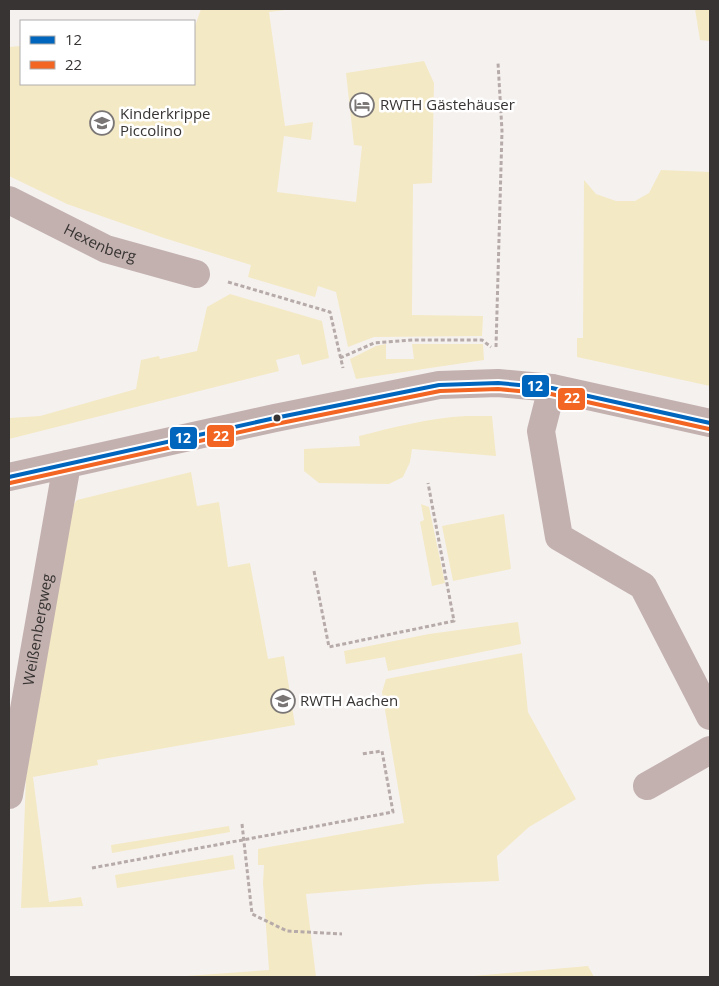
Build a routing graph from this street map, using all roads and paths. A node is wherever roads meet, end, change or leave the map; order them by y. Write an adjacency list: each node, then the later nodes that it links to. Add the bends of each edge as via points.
1 (498, 63): 6 (path, via 502,131)
2 (9, 200): 3 (street, Hexenberg, via 106,248)
3 (196, 274)
4 (245, 287): 5 (path, via 330,312)
5 (338, 349)
6 (496, 351)
7 (552, 388): 8 (street); 9 (street, via 498,384 439,385); 13 (street, via 542,431 559,537 643,586)
8 (710, 423)
9 (67, 464): 10 (street); 17 (street, Weißenbergweg)
10 (9, 477)
11 (428, 483): 12 (path, via 454,621 329,647)
12 (314, 571)
13 (710, 716)
14 (710, 750): 16 (street)
15 (361, 754): 19 (path, via 382,751 393,812)
16 (647, 786)
17 (9, 795)
18 (242, 824): 19 (path)
19 (244, 840): 20 (path); 21 (path, via 252,914 287,931)
20 (92, 868)
21 (342, 934)

